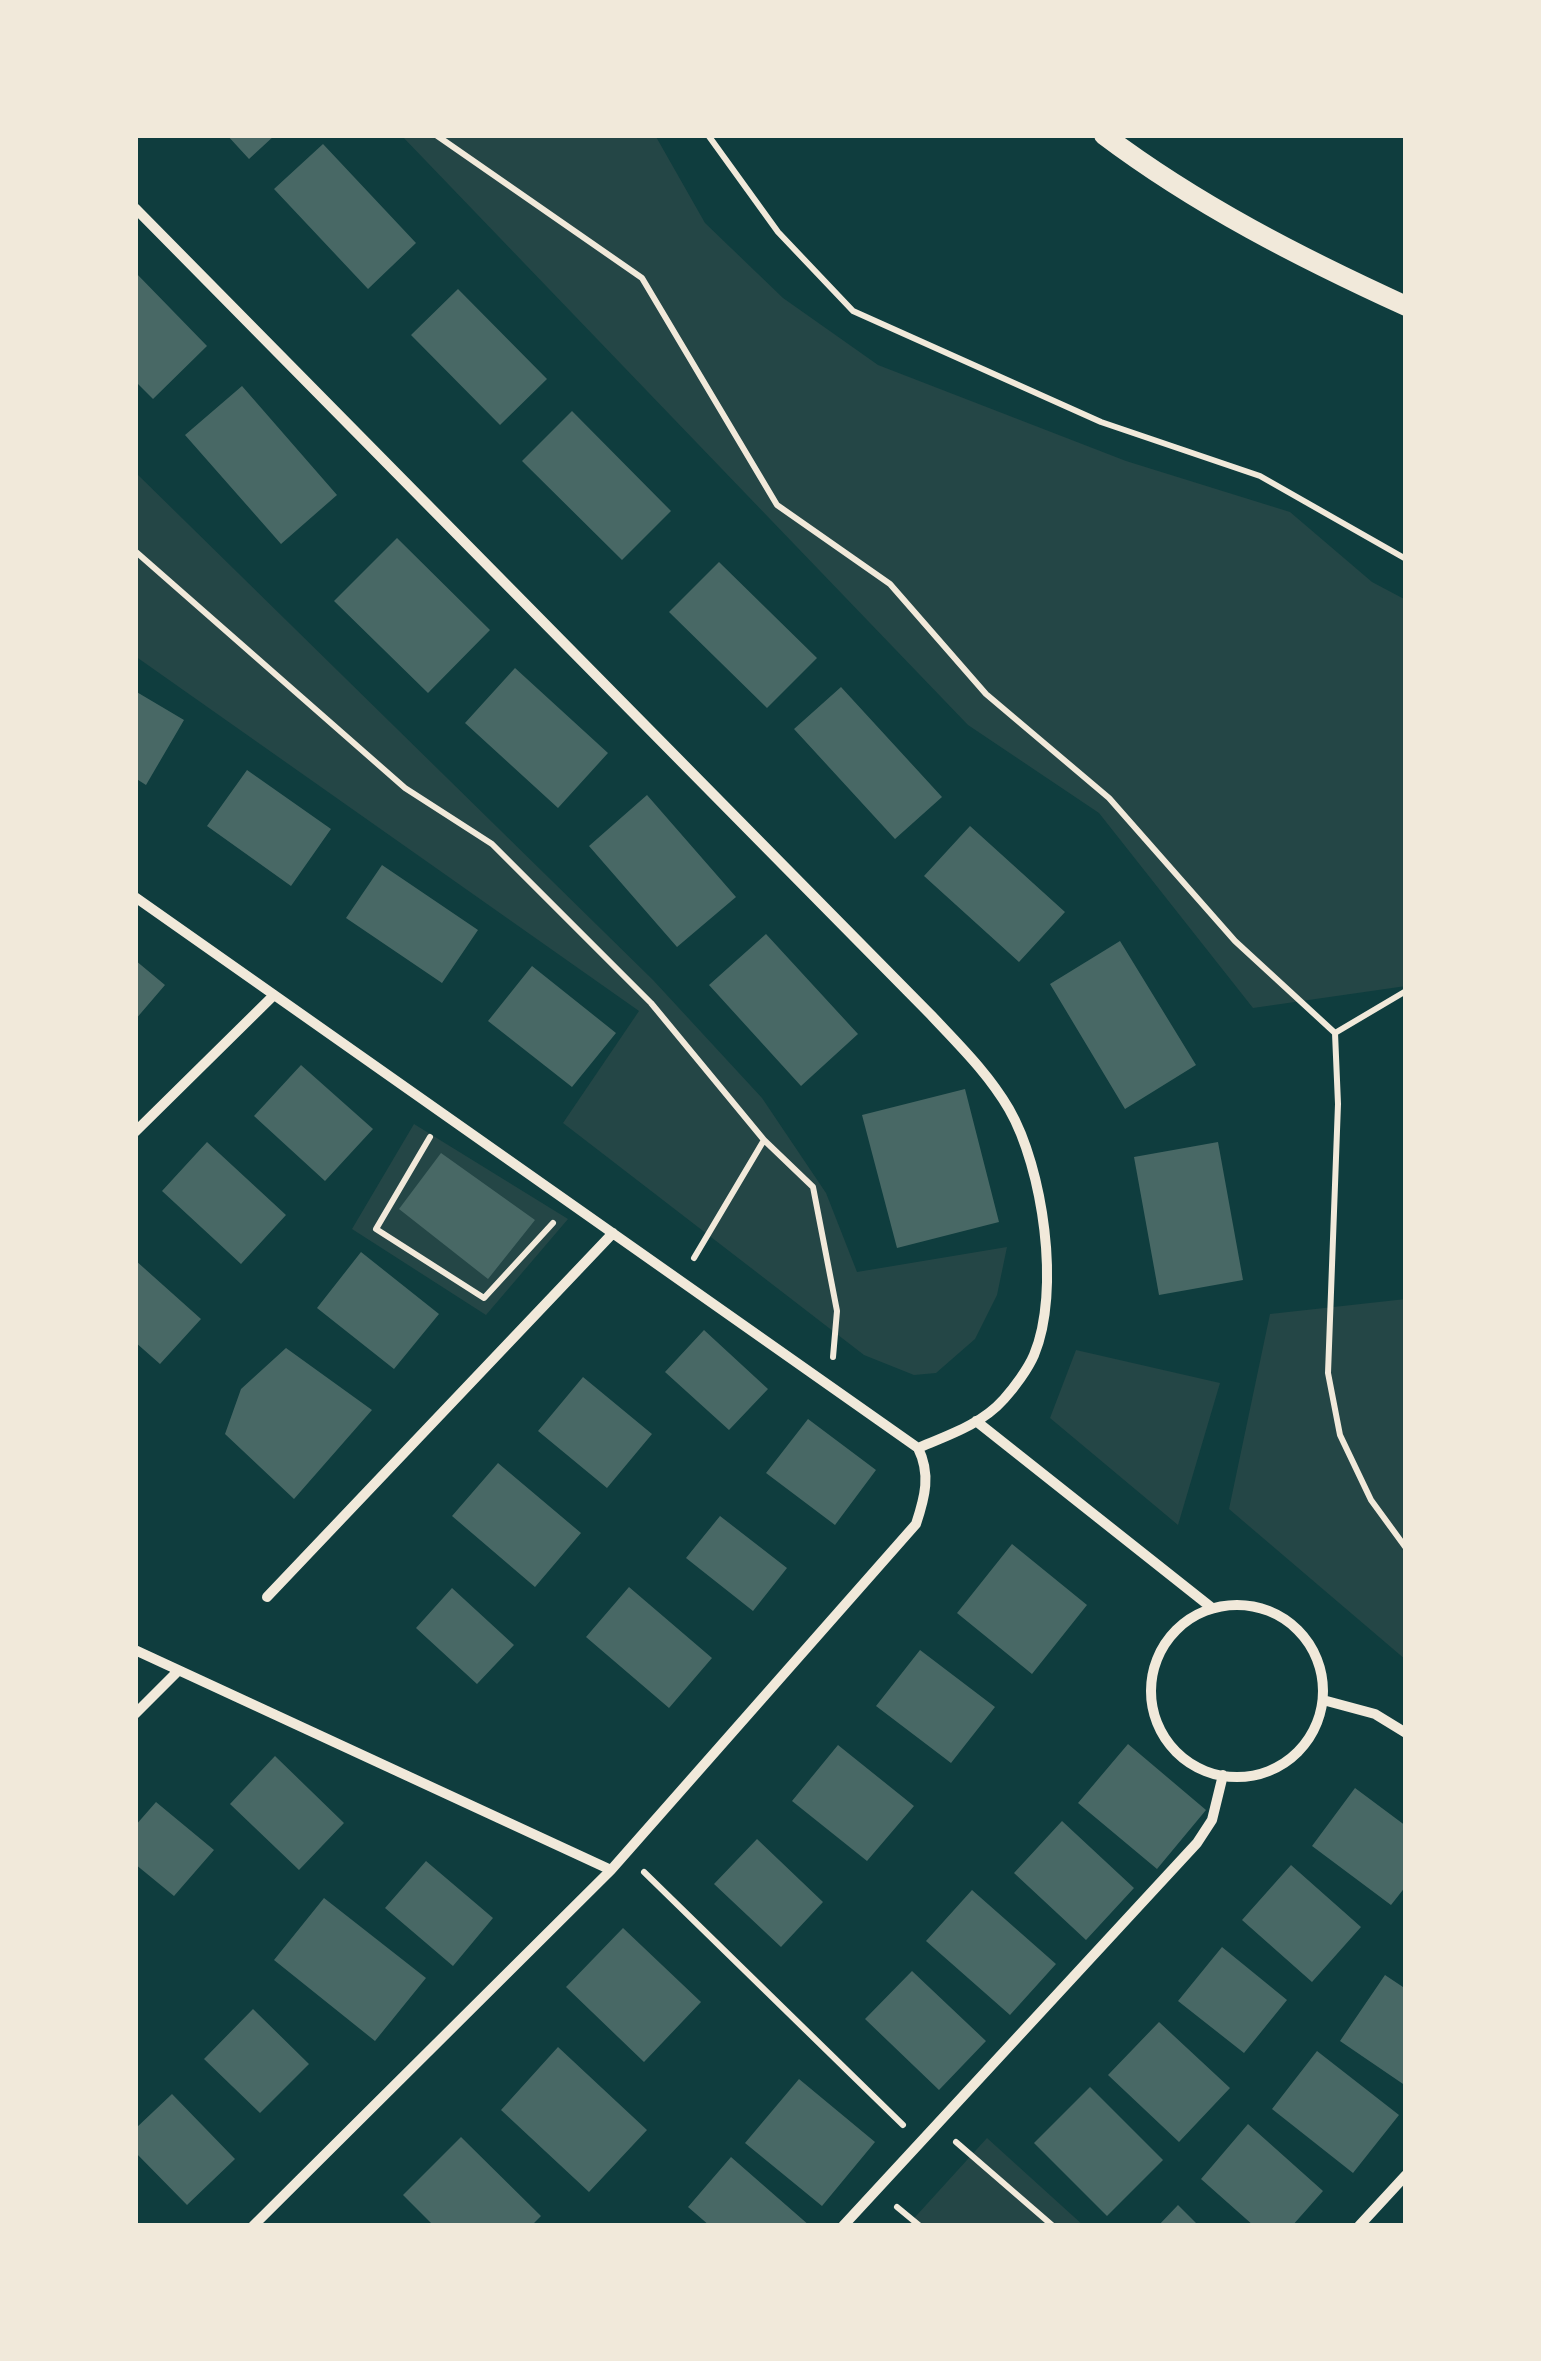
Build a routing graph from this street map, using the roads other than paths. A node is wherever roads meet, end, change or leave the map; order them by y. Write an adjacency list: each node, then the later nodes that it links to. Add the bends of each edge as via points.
1 (1104, 135): 3 (main road, via 1300,257)
2 (135, 208): 8 (street, via 983,1071 1028,1152 1048,1260 1034,1355 1003,1400)
3 (1406, 306)
4 (135, 897): 5 (street)
5 (274, 995): 6 (street); 7 (street)
6 (135, 1132)
7 (612, 1233): 9 (street); 10 (street)
8 (976, 1421): 9 (street); 11 (street)
9 (918, 1448): 18 (street, via 926,1493 916,1524)
10 (267, 1598)
11 (1212, 1608): 14 (street, via 1262,1608 1288,1622 1309,1643); 17 (street, via 1164,1644 1152,1672 1151,1701 1162,1736 1182,1758)
12 (135, 1650): 13 (street)
13 (178, 1671): 15 (street); 18 (street)
14 (1323, 1700): 16 (street, via 1375,1714); 17 (street, via 1314,1729 1296,1753 1272,1770)
15 (135, 1714)
16 (1406, 1733)
17 (1223, 1775): 21 (street, via 1212,1820 1197,1843)
18 (611, 1870): 20 (street)
19 (1406, 2175): 22 (street)
20 (253, 2226)
21 (843, 2226)
22 (1358, 2226)

